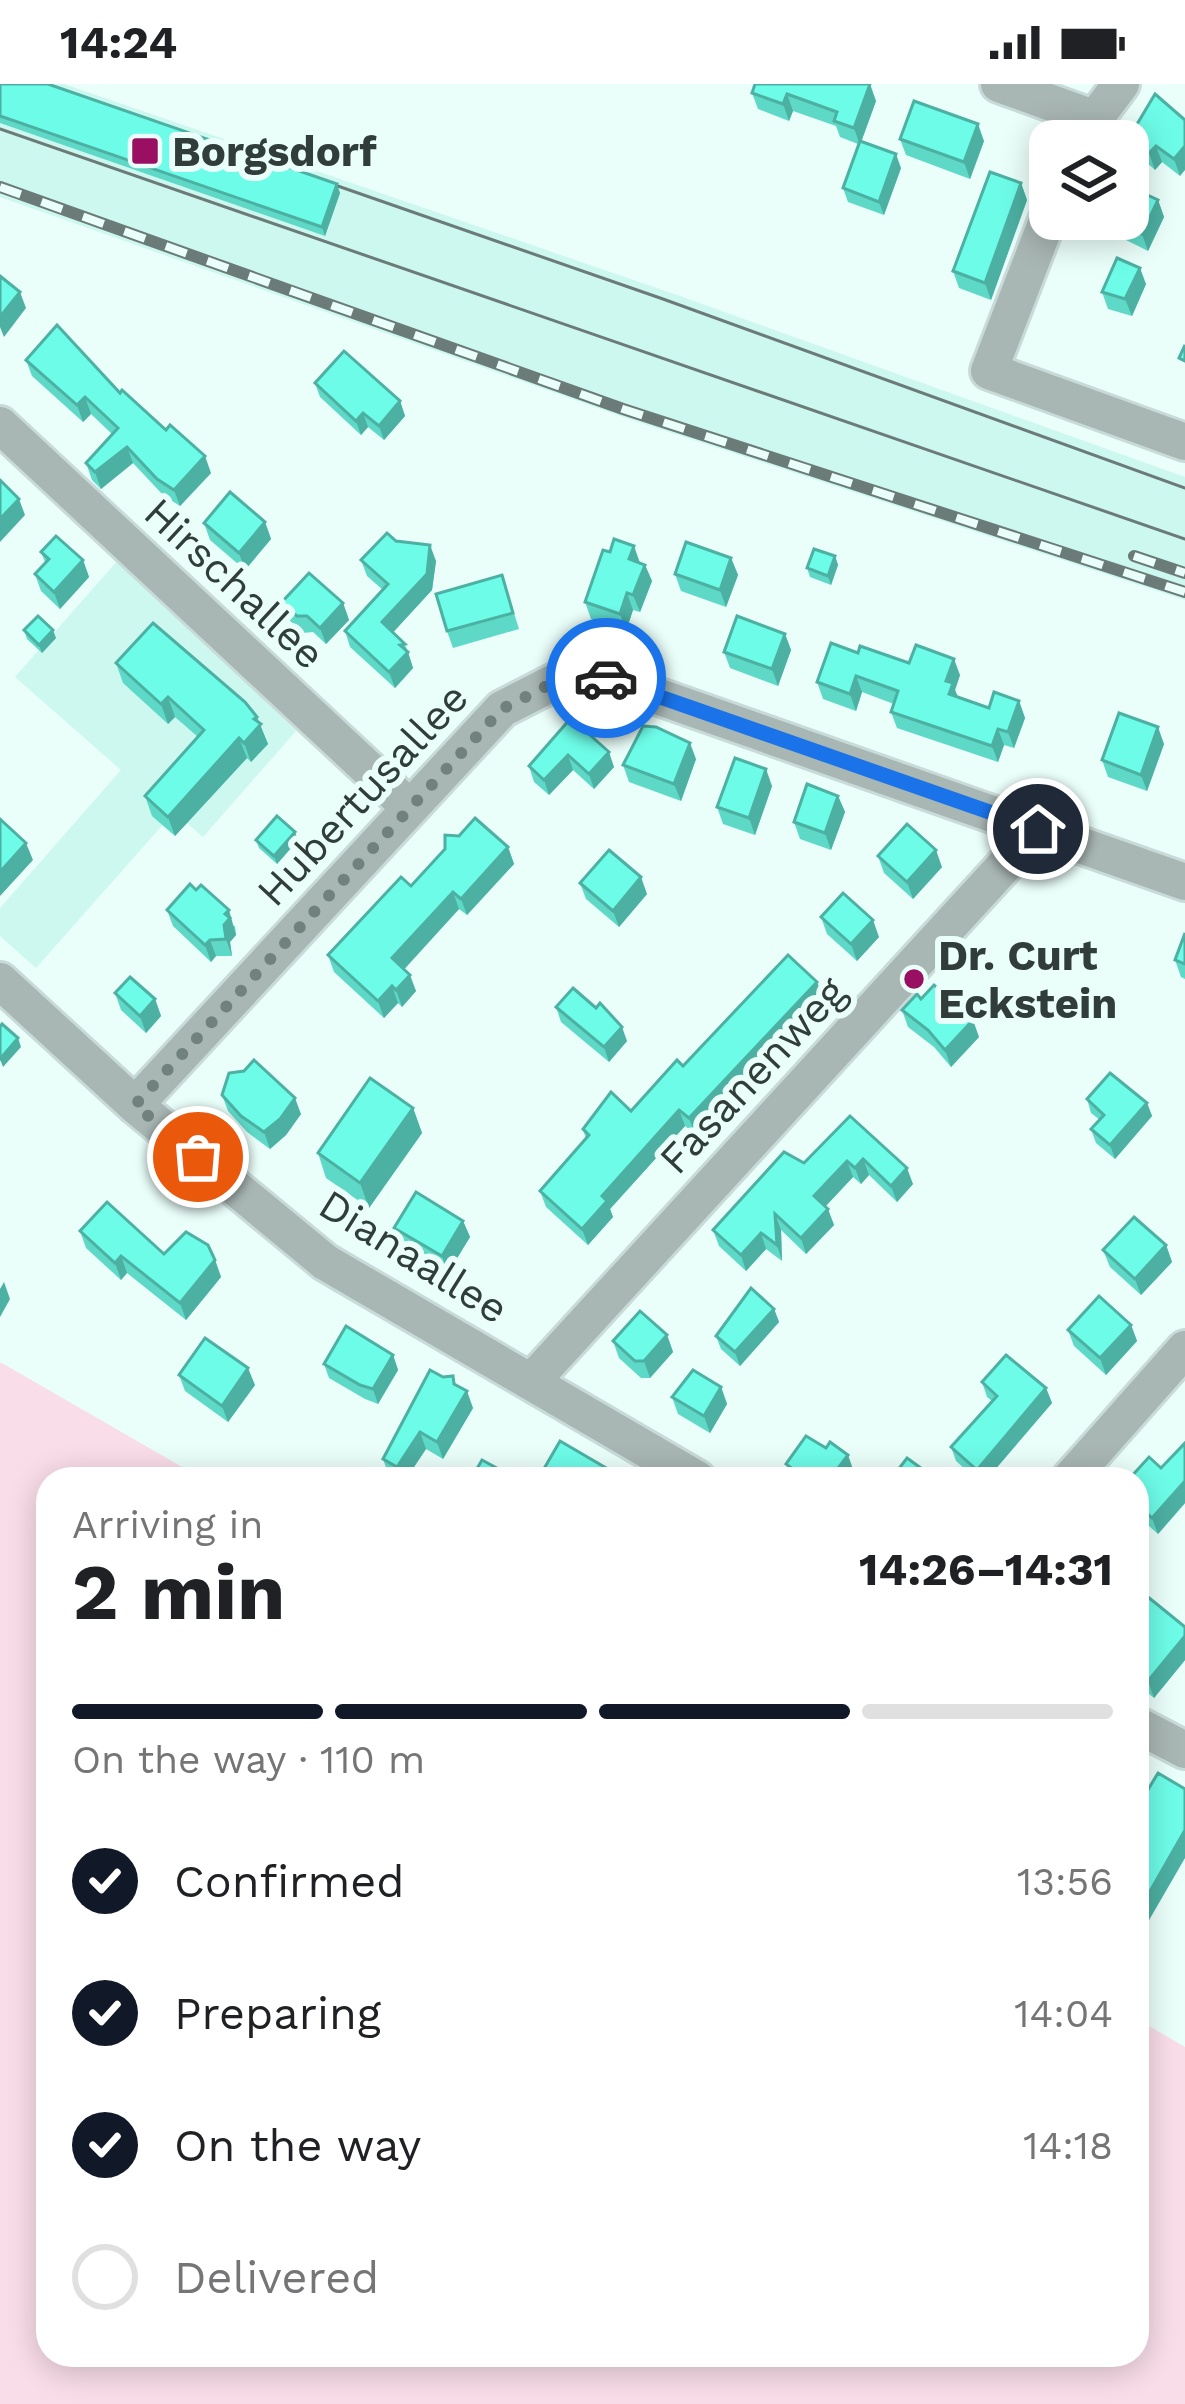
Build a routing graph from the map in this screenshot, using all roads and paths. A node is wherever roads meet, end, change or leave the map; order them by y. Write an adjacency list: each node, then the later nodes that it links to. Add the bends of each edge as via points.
1 (999, 84): 3 (street)
2 (1121, 84): 4 (street)
3 (1069, 120)
4 (1093, 120)
5 (1040, 240): 7 (street, via 989,371)
6 (0, 425): 8 (street, Hirschallee)
7 (1185, 442)
8 (408, 806): 9 (street, Hubertusallee, via 502,709 580,669); 12 (street, Hubertusallee)
9 (1038, 829): 10 (street, Hubertusallee); 14 (street, Fasanenweg)
10 (1185, 882)
11 (0, 981): 12 (street, Dianaallee)
12 (135, 1105): 14 (street, Dianaallee, via 325,1262)
13 (1185, 1348): 16 (street)
14 (532, 1381): 15 (street, Dianaallee)
15 (678, 1467)
16 (1081, 1467)
17 (1149, 1731): 18 (street)
18 (1185, 1750)

